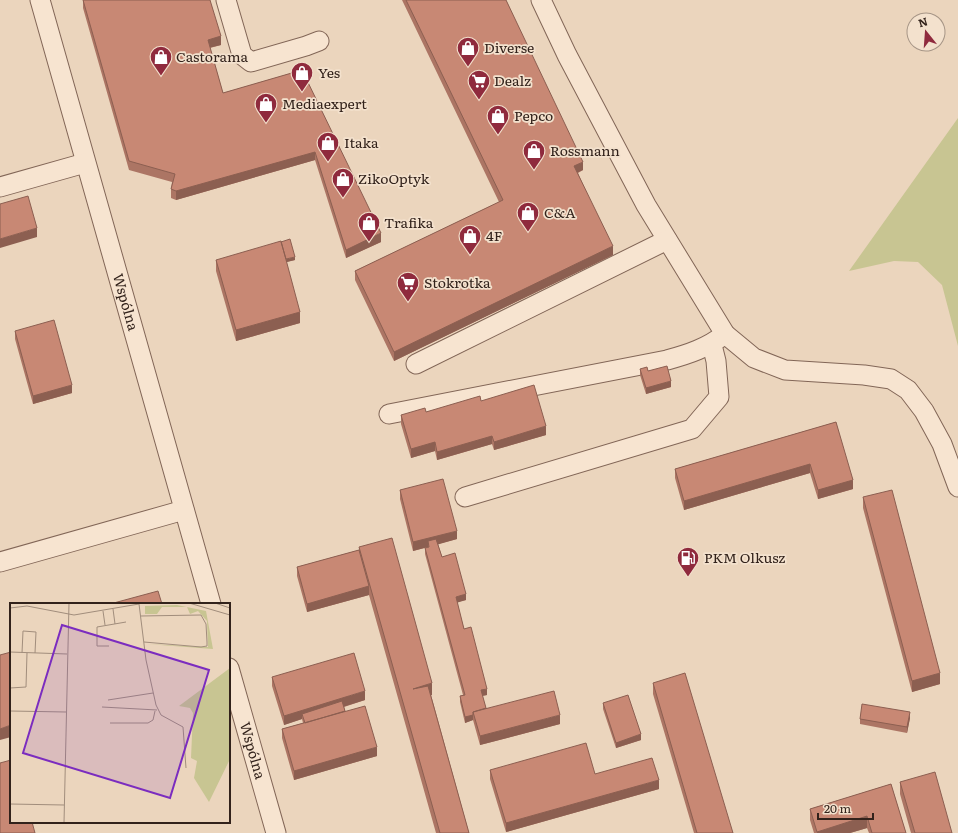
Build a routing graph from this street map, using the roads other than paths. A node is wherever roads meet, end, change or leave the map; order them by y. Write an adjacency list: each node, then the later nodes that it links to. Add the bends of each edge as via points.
1 (40, 0): 5 (street, Wspólna)
2 (226, 0): 4 (street, via 242,54 251,62)
3 (541, 0): 7 (street, via 566,55)
4 (319, 41)
5 (85, 163): 6 (street); 13 (street, Wspólna)
6 (0, 187)
7 (667, 240): 8 (street); 9 (street)
8 (718, 339): 10 (street, via 667,360); 11 (street, via 784,370 891,379 908,390 924,411 942,444); 12 (street, via 716,361 719,397 692,429)
9 (416, 364)
10 (389, 414)
11 (958, 487)
12 (465, 497)
13 (184, 510): 14 (street); 15 (street, Wspólna)
14 (0, 562)
15 (211, 603)
16 (230, 672): 17 (street, Wspólna)
17 (276, 833)

